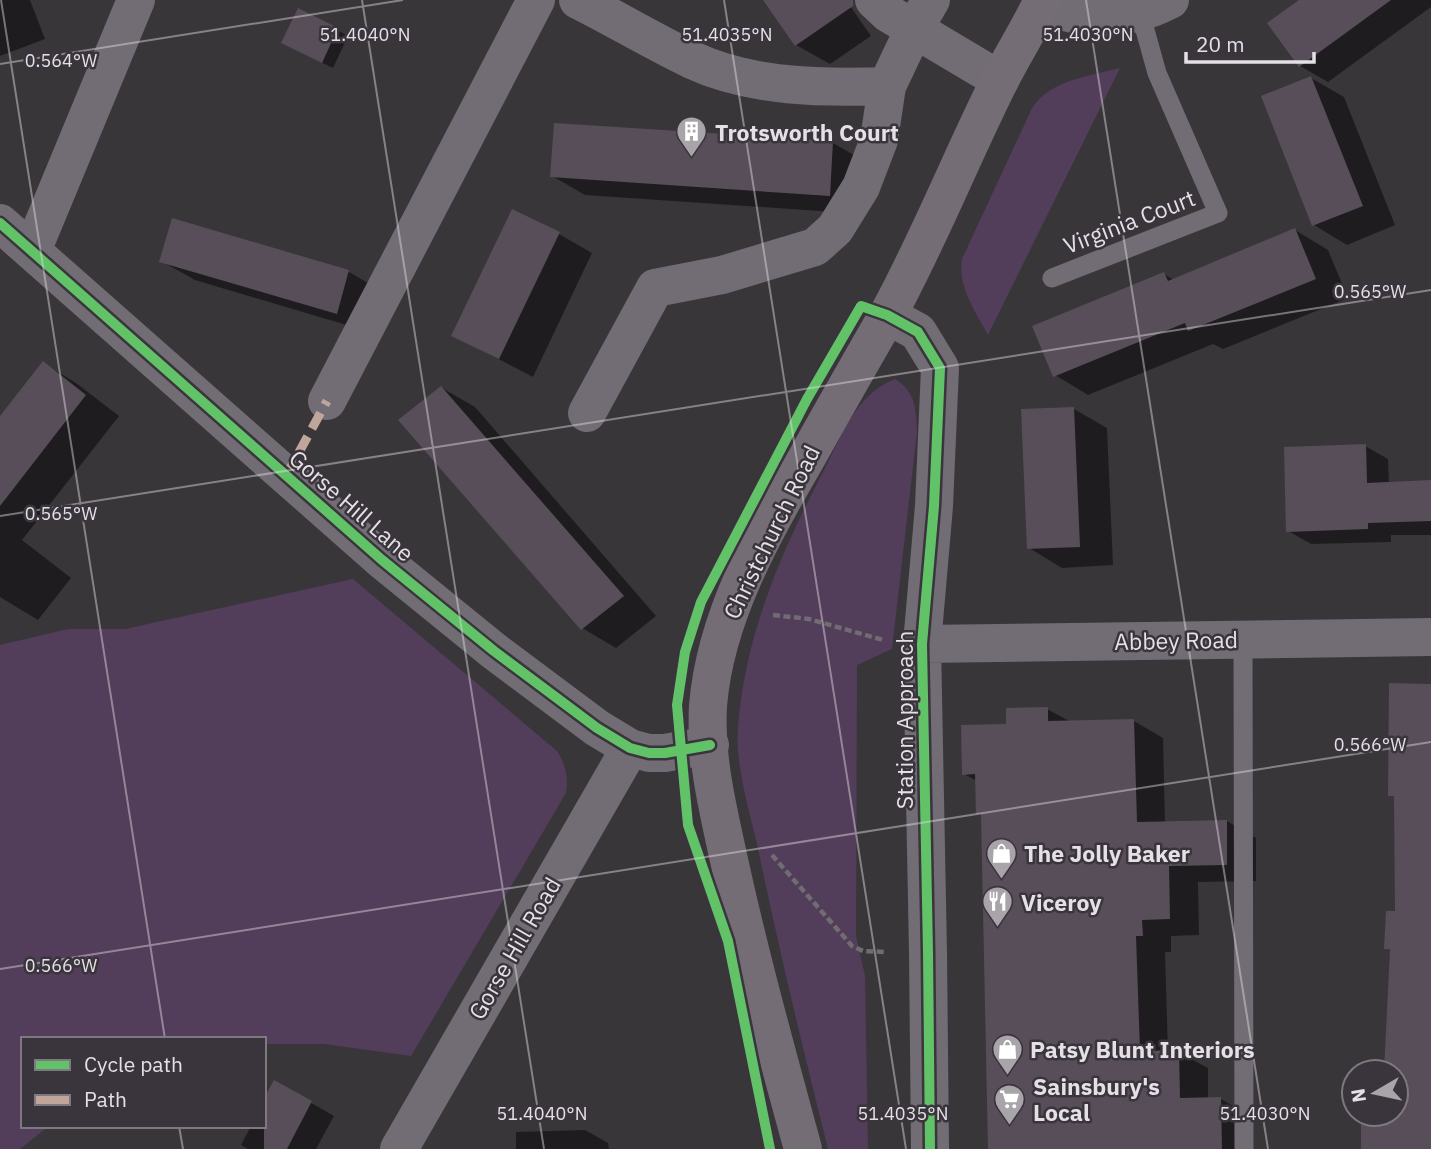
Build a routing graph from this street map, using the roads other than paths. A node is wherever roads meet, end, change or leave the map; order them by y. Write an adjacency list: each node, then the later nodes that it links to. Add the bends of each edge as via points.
1 (136, 0): 11 (street)
2 (536, 0): 14 (street)
3 (578, 0): 9 (street, via 694,61 742,77 788,84)
4 (874, 0): 7 (street, via 889,14)
5 (1042, 3): 6 (street, via 1074,15 1104,19); 8 (main road, Christchurch Road)
6 (1155, 6): 12 (lane, Virginia Court, via 1157,73 1219,213)
7 (922, 15): 8 (street); 9 (street)
8 (1000, 80): 13 (main road, Christchurch Road)
9 (887, 86): 15 (street, via 879,140 861,187 835,229 815,247 789,257 655,288)
10 (0, 223): 11 (street, Gorse Hill Lane)
11 (32, 251): 20 (street, Gorse Hill Lane, via 382,560 494,651)
12 (1052, 278)
13 (887, 315): 18 (street, Station Approach, via 918,332 940,368); 19 (main road, Christchurch Road, via 786,494 732,606 713,670)
14 (327, 401)
15 (587, 413)
16 (1431, 637): 17 (street, Abbey Road)
17 (1243, 639): 18 (street, Abbey Road); 24 (lane)
18 (922, 645): 23 (street, Station Approach)
19 (710, 745): 20 (street, Gorse Hill Lane, via 664,753); 22 (main road, Christchurch Road, via 715,795 747,940)
20 (630, 748): 21 (street, Gorse Hill Road)
21 (399, 1149)
22 (803, 1149)
23 (930, 1149)
24 (1244, 1149)

